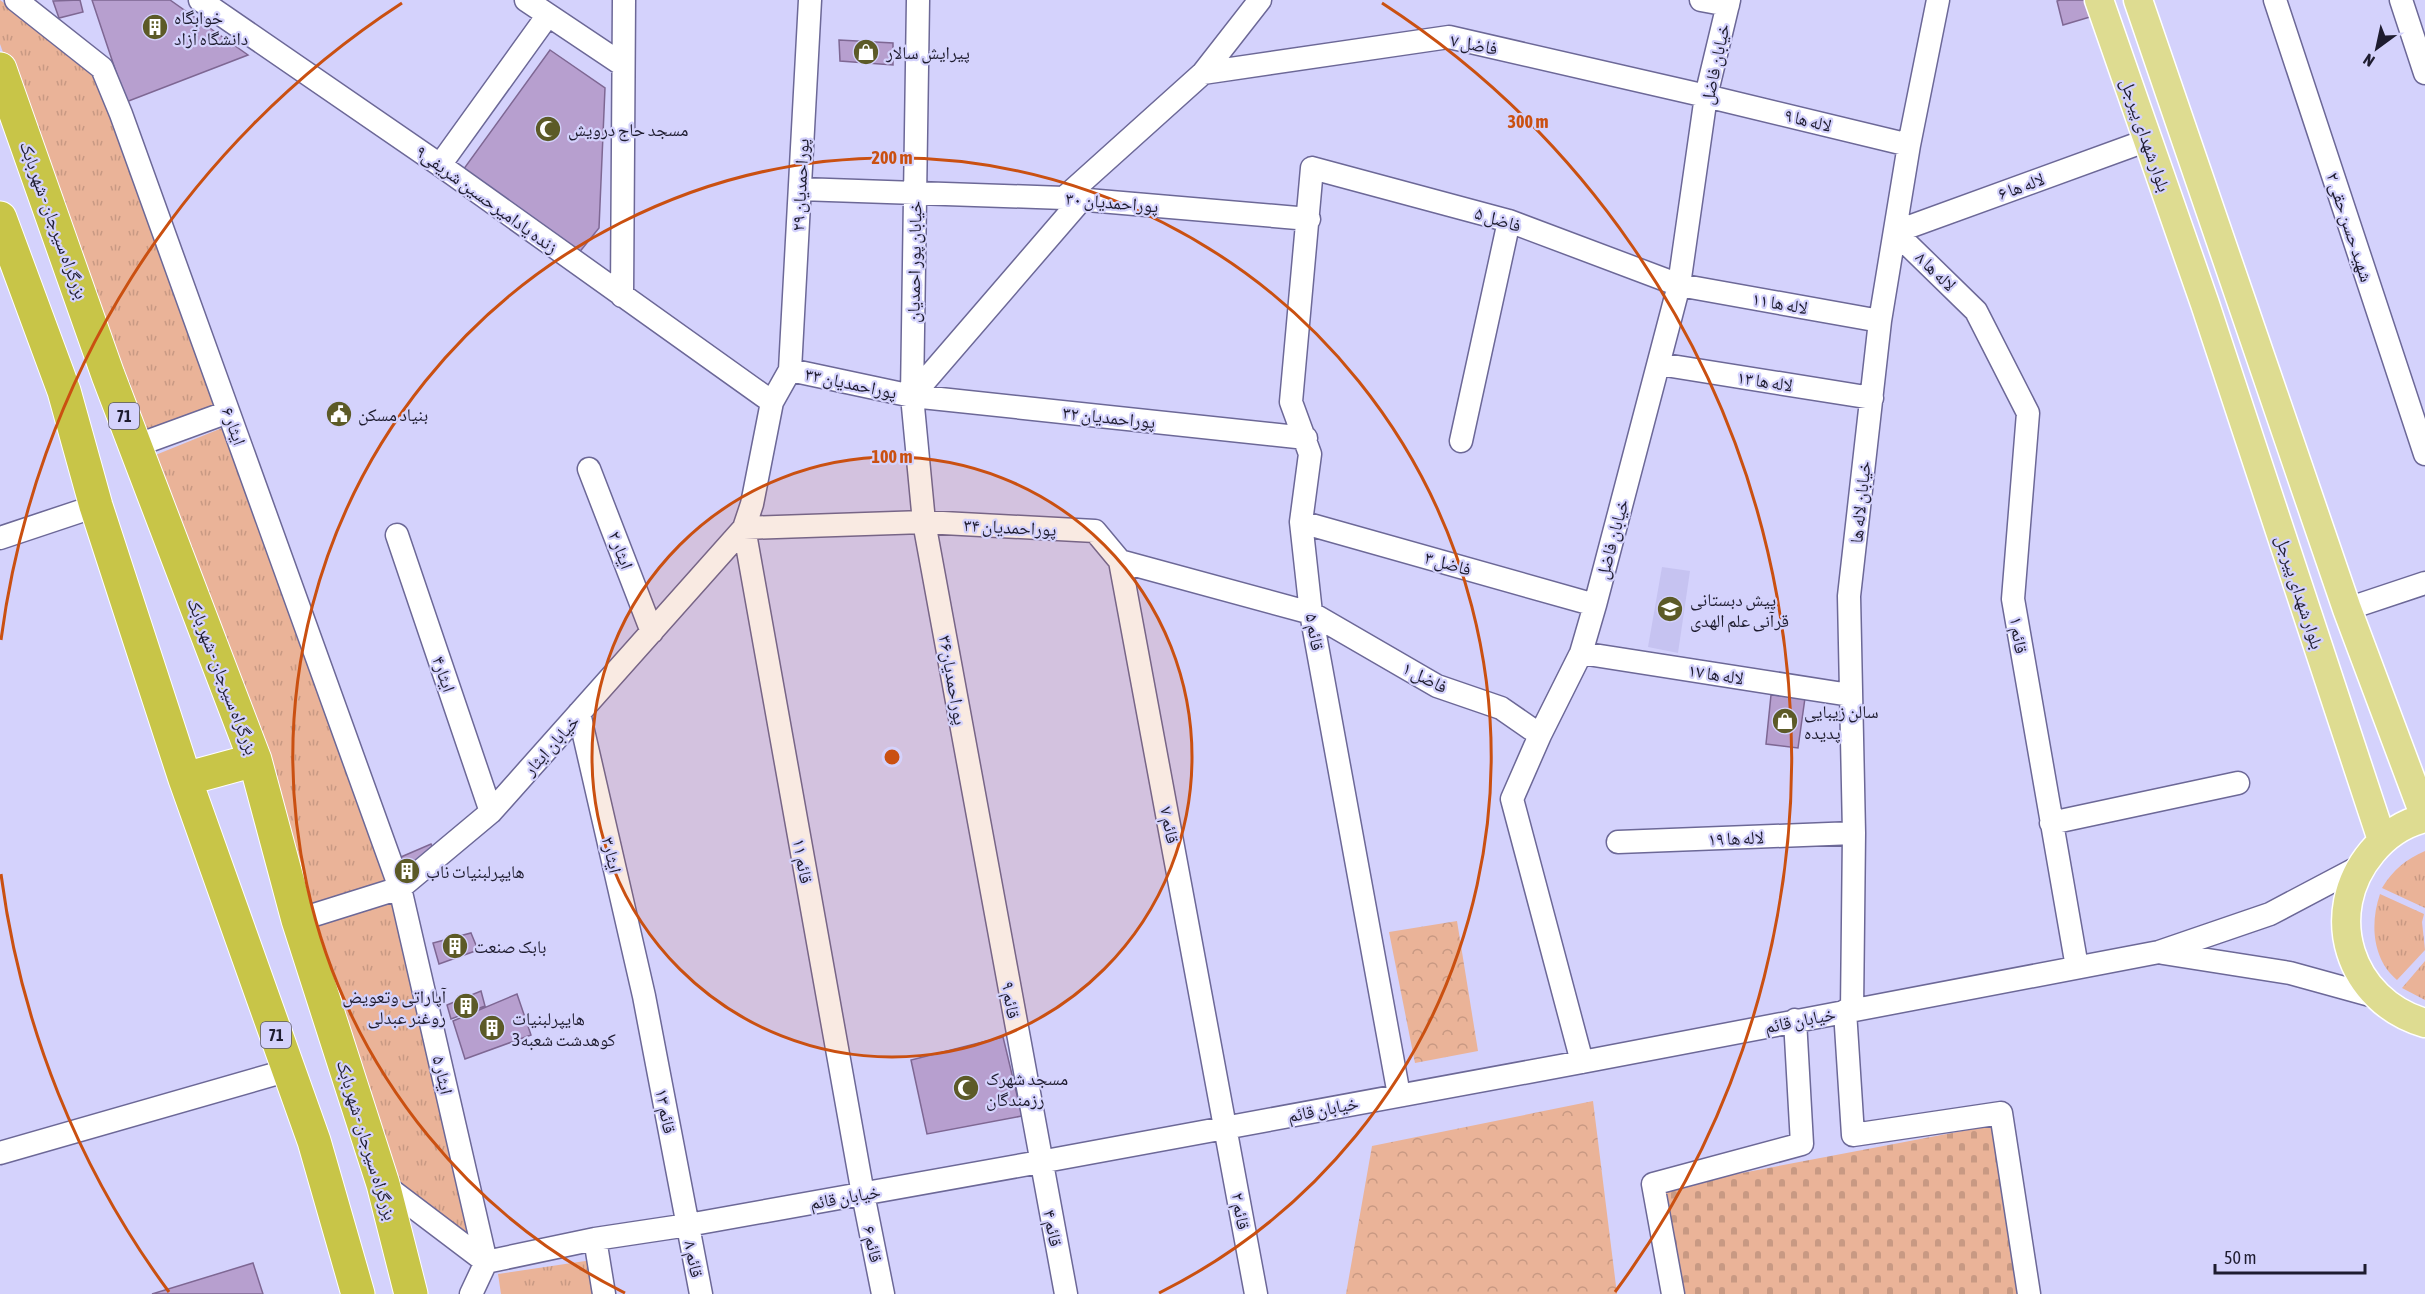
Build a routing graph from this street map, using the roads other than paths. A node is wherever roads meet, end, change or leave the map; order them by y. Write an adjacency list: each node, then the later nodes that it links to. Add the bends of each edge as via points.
1 (16, 0): 45 (street, ایثار ۶, via 102,68)
2 (526, 0): 15 (street)
3 (624, 0): 16 (street)
4 (810, 0): 25 (street, پوراحمدیان ۲۹)
5 (918, 0): 26 (street, خیابان پور احمدیان)
6 (1260, 0): 18 (street)
7 (1701, 0): 13 (street)
8 (1938, 0): 22 (street, خیابان لاله ها)
9 (2099, 0): 21 (main road, بلوار شهدای پیرجل)
10 (2275, 0): 49 (street, شهید حسن حقی ۲)
11 (2401, 0): 19 (street)
12 (207, 2): 23 (street, زنده یادامیرحسین شریفی۹)
13 (1728, 3): 20 (street, خیابان فاضل)
14 (2143, 5): 34 (main road, بلوار شهدای پیرجل)
15 (548, 15): 16 (street); 23 (street)
16 (623, 65): 33 (street)
17 (0, 69): 48 (highway, بزرگراه سیرجان - شهر بابک / 71)
18 (1203, 73): 20 (street, فاضل ۷, via 1449,37); 27 (street)
19 (2425, 73)
20 (1706, 96): 22 (street, لاله ها ۹); 32 (street, خیابان فاضل)
21 (2148, 140): 31 (street, لاله ها ۶); 35 (main road, بلوار شهدای پیرجل)
22 (1909, 145): 31 (street, خیابان لاله ها)
23 (440, 165): 33 (street, زنده یادامیرحسین شریفی۹)
24 (1312, 168): 29 (street, قائم ۵); 30 (street, فاضل ۵)
25 (800, 189): 26 (street, پوراحمدیان ۳۰); 41 (street, پوراحمدیان ۲۹)
26 (915, 194): 27 (street, پوراحمدیان ۳۰); 42 (street, خیابان پور احمدیان)
27 (1072, 199): 29 (street, پوراحمدیان ۳۰); 42 (street)
28 (0, 218): 51 (highway, 71, via 64,391)
29 (1309, 219): 46 (street, قائم ۵, via 1291,402)
30 (1509, 221): 32 (street, فاضل ۵); 47 (street)
31 (1895, 232): 36 (street, لاله ها ۸); 37 (street, خیابان لاله ها)
32 (1679, 285): 37 (street, لاله ها ۱۱); 40 (street, خیابان فاضل)
33 (622, 296): 44 (street, زنده یادامیرحسین شریفی۹)
34 (2239, 297): 35 (main road, via 2228,313 2212,311); 38 (main road, بلوار شهدای پیرجل)
35 (2205, 304): 39 (main road, بلوار شهدای پیرجل)
36 (1976, 311): 73 (street, قائم ۱, via 2028,413 2013,599)
37 (1880, 321): 43 (street, خیابان لاله ها)
38 (2252, 333): 39 (main road, via 2235,327 2227,330); 61 (main road, بلوار شهدای پیرجل)
39 (2218, 344): 76 (main road, بلوار شهدای پیرجل)
40 (1659, 364): 43 (street, لاله ها ۱۳); 60 (street, خیابان فاضل)
41 (790, 370): 42 (street, پوراحمدیان ۳۳); 44 (street, خیابان ایثار)
42 (912, 396): 46 (street, پوراحمدیان ۳۲); 52 (street, خیابان پور احمدیان)
43 (1872, 399): 65 (street, خیابان لاله ها, via 1849,596)
44 (772, 402): 54 (street, خیابان ایثار)
45 (228, 412): 48 (street); 79 (street, ایثار ۶)
46 (1306, 438): 53 (street, قائم ۵, via 1310,454)
47 (1461, 441)
48 (135, 446): 68 (highway, بزرگراه سیرجان - شهر بابک / 71)
49 (2425, 454)
50 (589, 468): 63 (street, ایثار ۲)
51 (96, 506): 57 (street); 69 (highway, 71)
52 (924, 522): 54 (street, پوراحمدیان ۳۴); 55 (street, پوراحمدیان ۳۴); 75 (street, پوراحمدیان۳۶)
53 (1301, 522): 60 (street, فاضل ۳); 62 (street, قائم ۵)
54 (744, 528): 63 (street, خیابان ایثار); 96 (street, قائم ۱۱)
55 (1095, 531): 58 (street, قائم ۷)
56 (397, 535): 71 (street, ایثار۴)
57 (0, 538)
58 (1120, 561): 62 (street, فاضل ۱); 92 (street, قائم ۷)
59 (2425, 583): 61 (street)
60 (1595, 605): 64 (street, خیابان فاضل)
61 (2347, 609): 72 (main road, بلوار شهدای پیرجل)
62 (1311, 613): 67 (street, فاضل ۱, via 1437,686 1501,708); 91 (street, قائم ۵)
63 (652, 632): 66 (street, خیابان ایثار)
64 (1581, 653): 65 (street, لاله ها ۱۷); 67 (street, خیابان فاضل)
65 (1850, 695): 74 (street, خیابان لاله ها)
66 (579, 713): 71 (street, خیابان ایثار); 83 (street, ایثار۳)
67 (1540, 735): 89 (street, خیابان فاضل, via 1512,799)
68 (255, 760): 69 (highway); 80 (highway, بزرگراه سیرجان - شهر بابک / 71)
69 (185, 779): 90 (highway, 71)
70 (2238, 783): 73 (street)
71 (491, 812): 79 (street, خیابان ایثار)
72 (2425, 818): 76 (main road, via 2412,821)
73 (2051, 823): 82 (street, قائم ۱)
74 (1854, 833): 77 (street, لاله ها ۱۹); 85 (street, خیابان لاله ها)
75 (981, 838): 94 (street, قائم ۹)
76 (2382, 840): 78 (main road)
77 (1618, 842)
78 (2359, 867): 81 (street, via 2270,914); 84 (main road, via 2347,900 2346,935 2356,969)
79 (400, 888): 80 (street, خیابان ایثار); 99 (street, ایثار ۵)
80 (298, 920): 95 (highway, بزرگراه سیرجان - شهر بابک / 71)
81 (2159, 952): 82 (street, خیابان قائم); 84 (street, via 2290,973)
82 (2077, 967): 85 (street, خیابان قائم)
83 (644, 996): 97 (street, قائم ۱۳)
84 (2378, 998): 87 (main road)
85 (1849, 1010): 86 (street, خیابان قائم); 109 (street, خیابان لاله ها, via 1854,1135 2001,1113)
86 (1795, 1020): 89 (street, خیابان قائم); 108 (street, via 1802,1144 1653,1184)
87 (2416, 1020): 88 (main road)
88 (2425, 1041)
89 (1582, 1062): 91 (street, خیابان قائم)
90 (289, 1070): 93 (street); 100 (highway, 71)
91 (1399, 1095): 92 (street, خیابان قائم)
92 (1226, 1127): 94 (street, خیابان قائم); 107 (street, قائم ۲)
93 (0, 1153)
94 (1040, 1162): 96 (street, خیابان قائم); 106 (street, قائم ۴)
95 (383, 1184): 99 (street); 101 (highway, بزرگراه سیرجان - شهر بابک / 71)
96 (863, 1194): 97 (street, خیابان قائم); 105 (street, قائم ۶)
97 (688, 1225): 98 (street, خیابان قائم); 104 (street, قائم ۸)
98 (595, 1239): 99 (street, خیابان قائم); 103 (street)
99 (486, 1262): 102 (street)
100 (358, 1294)
101 (411, 1294)
102 (471, 1294)
103 (604, 1294)
104 (701, 1294)
105 (883, 1294)
106 (1066, 1294)
107 (1256, 1294)
108 (1674, 1294)
109 (2029, 1294)

